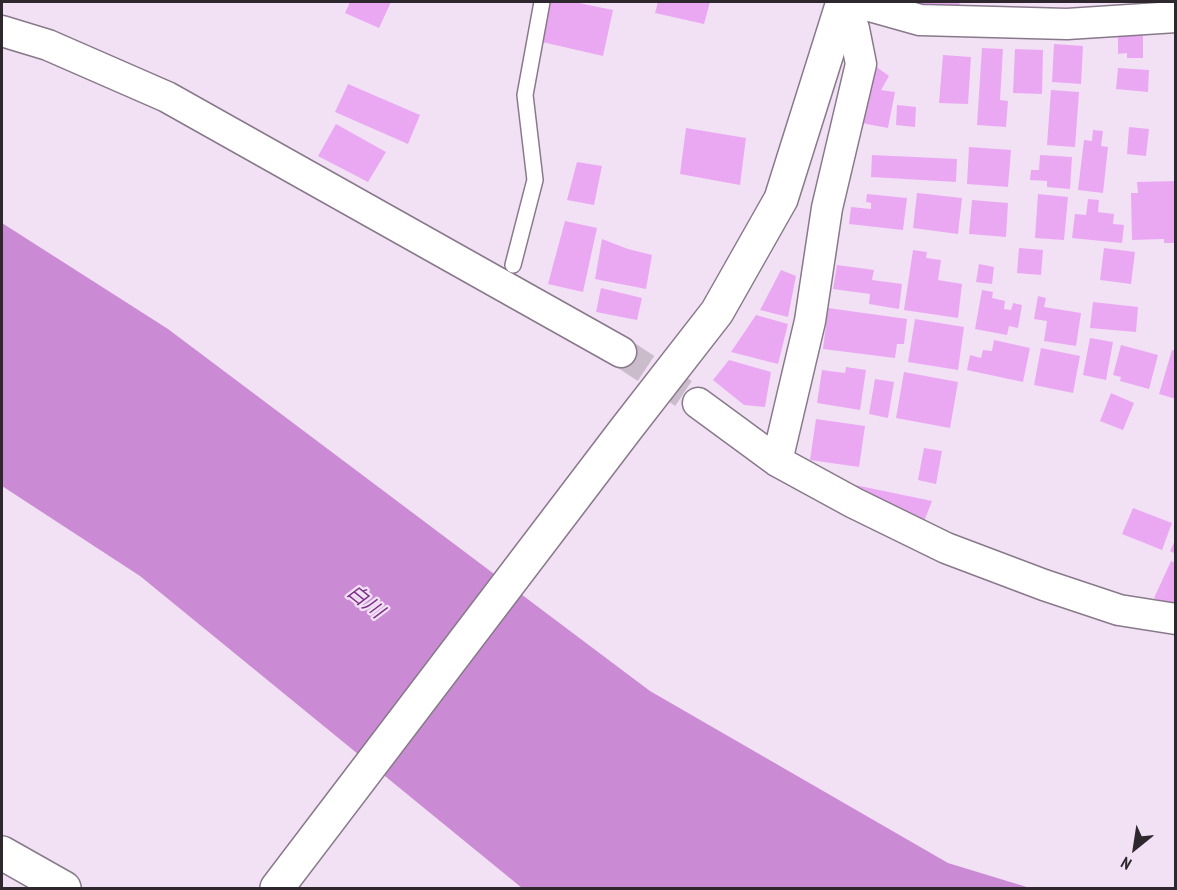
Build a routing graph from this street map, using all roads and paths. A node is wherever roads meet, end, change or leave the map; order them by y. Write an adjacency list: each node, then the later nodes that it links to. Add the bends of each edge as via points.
1 (542, 2): 6 (lane, via 525,96 535,180)
2 (844, 2): 9 (street, via 861,64 827,208 810,321); 13 (street, via 781,199 717,312)
3 (856, 2): 4 (street, via 921,20 1067,24)
4 (1176, 16)
5 (2, 31): 7 (street, via 48,45 167,97)
6 (513, 265)
7 (621, 352)
8 (698, 403): 9 (street)
9 (777, 461): 10 (street, via 946,548 1119,610)
10 (1176, 619)
11 (2, 853): 12 (street)
12 (64, 888)
13 (277, 888)

